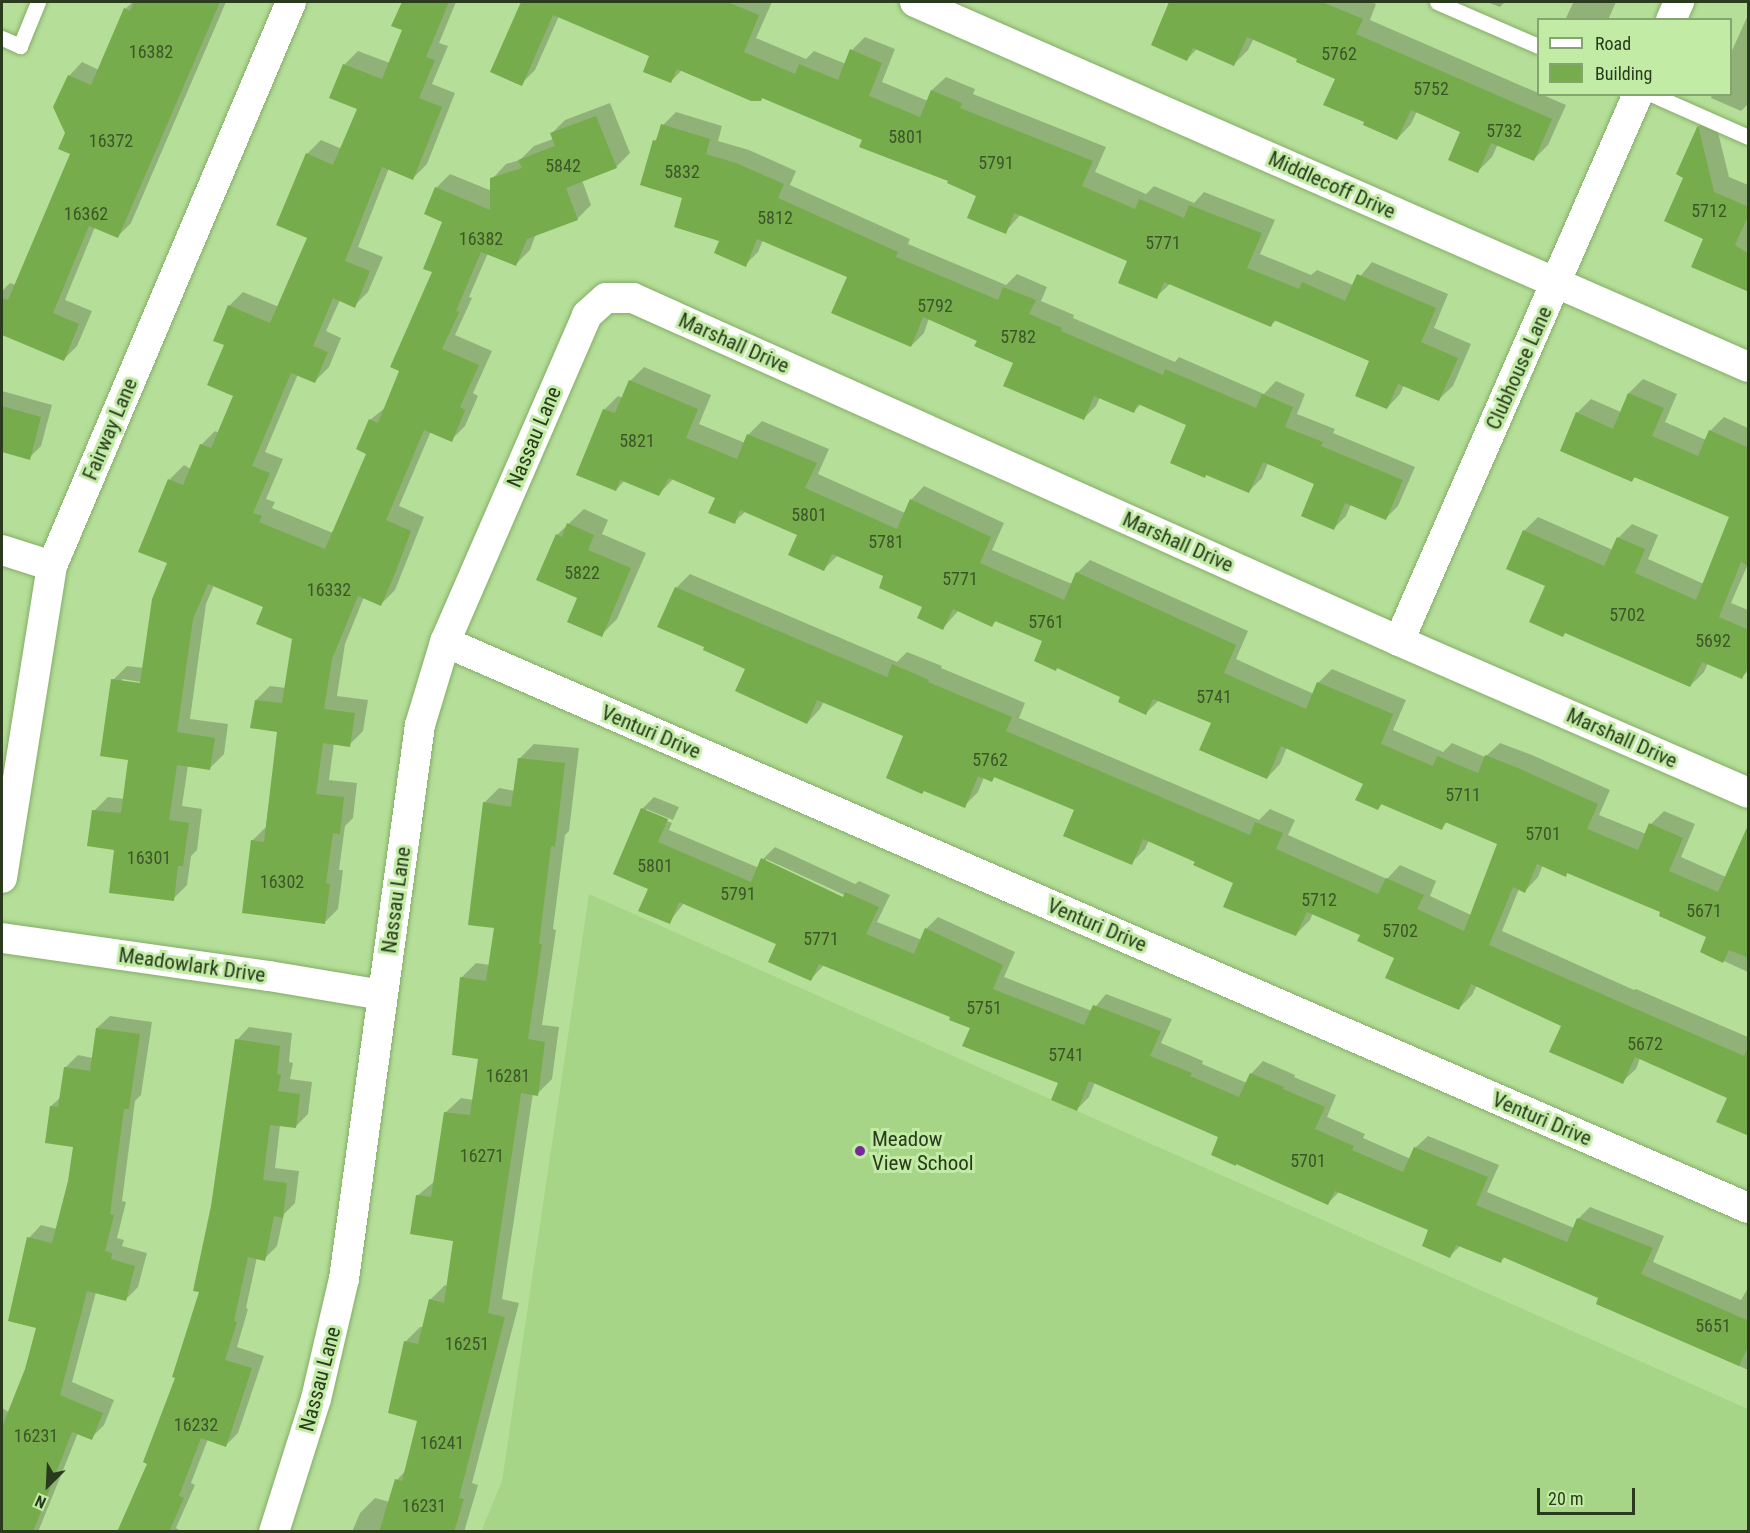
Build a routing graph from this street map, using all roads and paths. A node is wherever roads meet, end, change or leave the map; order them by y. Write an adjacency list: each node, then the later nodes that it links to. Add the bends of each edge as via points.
1 (38, 2): 7 (lane, via 20,46)
2 (291, 2): 16 (street, Fairway Lane)
3 (915, 2): 12 (street, Middlecoff Drive)
4 (1437, 2): 8 (lane)
5 (1679, 2): 6 (street)
6 (1672, 18)
7 (2, 38)
8 (1537, 44)
9 (1637, 96): 12 (street, Clubhouse Lane)
10 (1656, 96): 11 (lane)
11 (1749, 137)
12 (1556, 284): 14 (street, Middlecoff Drive); 17 (street, Clubhouse Lane)
13 (606, 298): 17 (street, Marshall Drive, via 633,298); 18 (street, Nassau Lane, via 587,315)
14 (1749, 367)
15 (2, 550): 16 (street)
16 (52, 566): 20 (street, Fairway Lane)
17 (1399, 641): 19 (street, Marshall Drive)
18 (445, 642): 22 (street, Nassau Lane, via 420,725); 23 (street, Venturi Drive)
19 (1749, 793)
20 (2, 878)
21 (2, 938): 22 (street, Meadowlark Drive)
22 (382, 995): 24 (street, Nassau Lane, via 344,1279 316,1399)
23 (1749, 1208)
24 (274, 1532)

